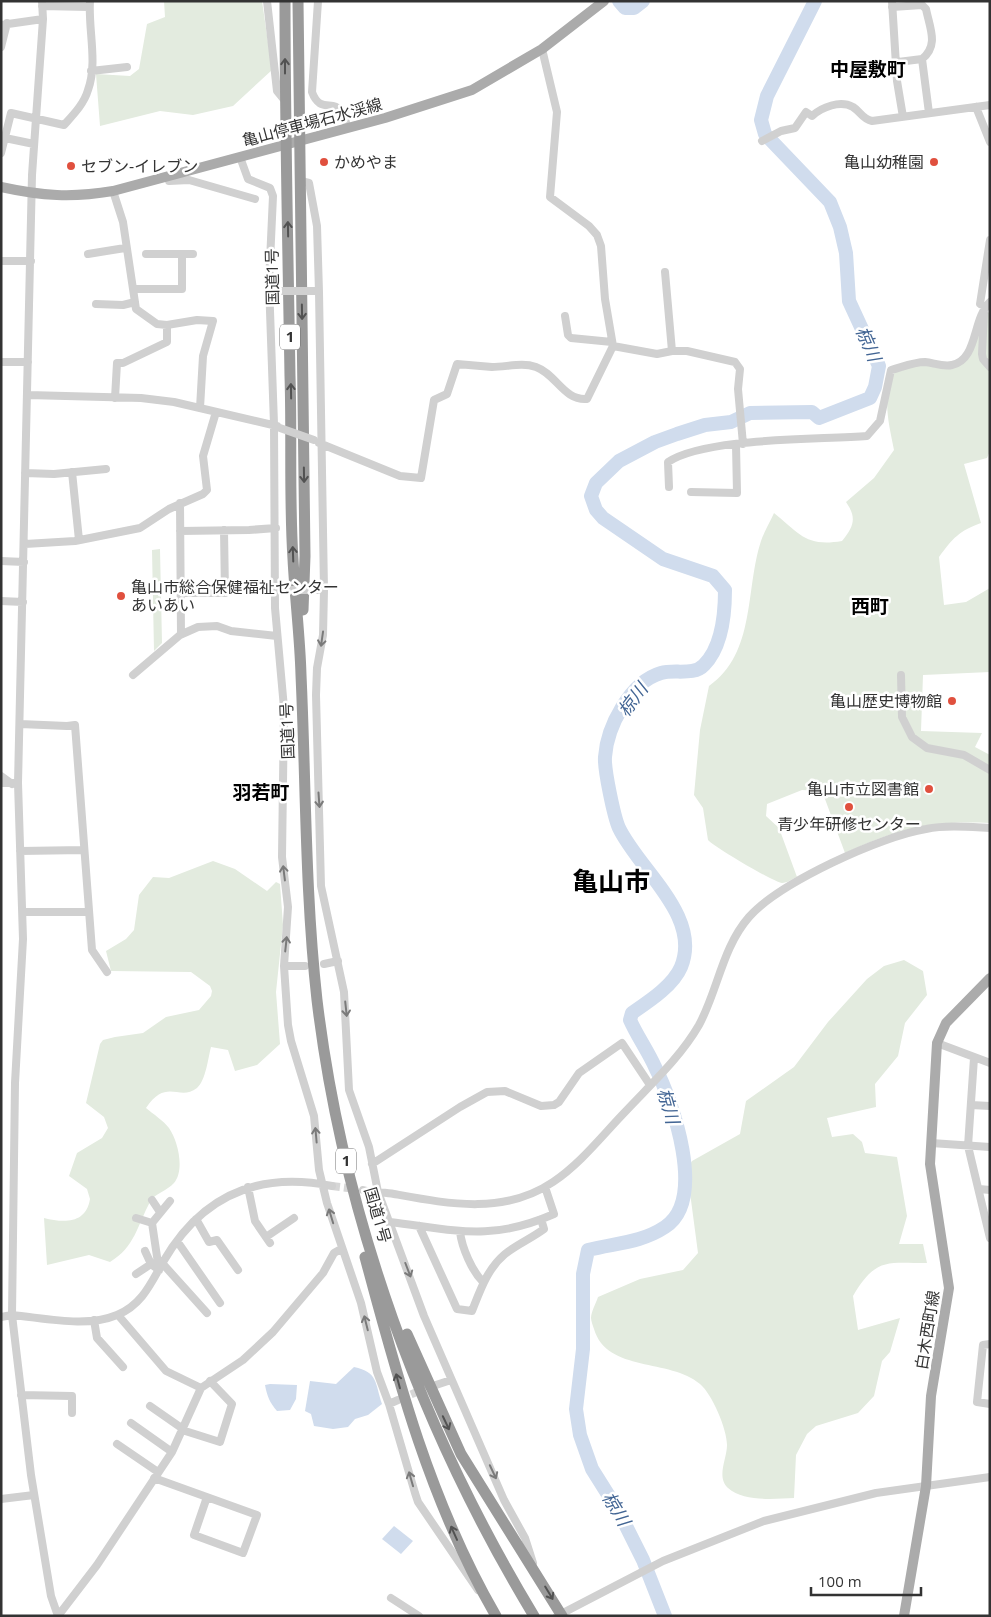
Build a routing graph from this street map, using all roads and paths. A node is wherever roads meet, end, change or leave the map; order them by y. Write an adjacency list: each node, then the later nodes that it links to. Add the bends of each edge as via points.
1 (267, 1): 17 (street, via 277,91)
2 (285, 1): 17 (highway, 国道1号 / 1, one-way to 2)
3 (298, 1): 25 (highway, 国道1号 / 1)
4 (318, 1): 23 (street, via 312,92 322,106 335,107 342,112)
5 (604, 1): 12 (main road, 亀山停車場石水渓線)
6 (42, 4): 7 (street); 9 (street)
7 (90, 4): 16 (street)
8 (892, 4): 13 (street, via 922,5 926,9 933,45); 14 (street)
9 (42, 19): 10 (street); 22 (street)
10 (4, 24): 11 (street)
11 (1, 47)
12 (542, 49): 23 (main road, 亀山停車場石水渓線, via 472,90); 55 (street, via 557,112 550,197 597,235)
13 (922, 59): 14 (street); 20 (street)
14 (898, 62): 21 (street, via 897,81)
15 (127, 67): 16 (street)
16 (91, 71): 22 (street, via 89,90 79,109 64,125)
17 (286, 102): 29 (highway, 国道1号 / 1)
18 (990, 105): 19 (street)
19 (976, 107): 20 (street); 27 (street)
20 (928, 114): 21 (street)
21 (903, 117): 26 (street, via 872,121 864,119 855,108 847,105 823,107 812,116 806,112 795,128)
22 (36, 119): 24 (street, via 11,113); 28 (street)
23 (347, 127): 25 (main road, 亀山停車場石水渓線)
24 (5, 138): 28 (street); 30 (street)
25 (300, 141): 29 (main road, 亀山停車場石水渓線); 33 (highway, 国道1号 / 1)
26 (762, 141)
27 (990, 142)
28 (34, 144): 36 (street)
29 (285, 145): 31 (main road, 亀山停車場石水渓線); 87 (highway, 国道1号 / 1, one-way to 29, via 292,556)
30 (1, 153)
31 (240, 157): 32 (main road, 亀山停車場石水渓線); 48 (street, via 248,178 266,185 273,192)
32 (168, 176): 35 (main road, 亀山停車場石水渓線); 37 (street, via 170,181 189,180)
33 (301, 181): 49 (street, via 309,183 317,226); 87 (highway, 国道1号 / 1, one-way to 87, via 305,556)
34 (1, 187): 36 (main road, 亀山停車場石水渓線)
35 (113, 191): 36 (main road, 亀山停車場石水渓線, via 80,196); 39 (street, via 123,222)
36 (32, 194): 45 (street)
37 (255, 199)
38 (990, 240): 52 (street, via 980,304)
39 (125, 248): 40 (street); 47 (street)
40 (88, 254)
41 (146, 254): 42 (street)
42 (182, 254): 43 (street); 47 (street, via 182,289)
43 (193, 254)
44 (1, 261): 45 (street)
45 (31, 261): 58 (street)
46 (665, 272): 56 (street)
47 (133, 289): 50 (street)
48 (271, 292): 49 (street, bridge); 64 (street)
49 (318, 292): 66 (street)
50 (135, 302): 51 (street); 54 (street, via 136,309 157,324)
51 (96, 304)
52 (986, 306): 59 (street, via 982,354); 65 (street, via 969,354 962,362 946,366 925,362 891,370 880,421 867,436)
53 (565, 316): 55 (street, via 571,338)
54 (167, 325): 61 (street, via 167,342 123,363 116,363); 62 (street, via 213,320 203,356)
55 (613, 344): 56 (street, via 657,354); 66 (street, via 587,399 572,397 534,366 457,364 447,394 434,400 421,478 400,476)
56 (672, 350): 65 (street, via 735,362 740,369)
57 (1, 362): 58 (street)
58 (28, 362): 60 (street)
59 (990, 367)
60 (28, 394): 61 (street); 69 (street)
61 (115, 398): 62 (street, via 174,402)
62 (200, 408): 63 (street)
63 (216, 412): 64 (street); 72 (street, via 203,456 207,490 197,498)
64 (277, 426): 66 (street, bridge); 73 (street)
65 (739, 444): 70 (street, via 701,450 671,460 667,465); 71 (street, via 737,493)
66 (322, 445): 81 (street)
67 (106, 469): 68 (street)
68 (72, 472): 69 (street); 76 (street)
69 (25, 473): 77 (street)
70 (669, 487)
71 (691, 492)
72 (180, 503): 75 (street); 76 (street, via 140,528)
73 (276, 528): 74 (street); 80 (street)
74 (224, 530): 75 (street); 82 (street, via 225,593)
75 (180, 531): 82 (street)
76 (79, 540): 77 (street)
77 (25, 544): 79 (street)
78 (1, 561): 79 (street)
79 (24, 562): 84 (street)
80 (279, 590): 81 (street, bridge); 86 (street)
81 (322, 590): 100 (street, one-way to 100, via 323,635 317,668 316,762 322,838 321,886)
82 (181, 594): 85 (street)
83 (1, 601): 84 (street)
84 (23, 602): 90 (street)
85 (181, 634): 86 (street, via 198,627 217,626 231,631); 89 (street)
86 (277, 636): 102 (street, one-way to 86, via 288,921 282,857 284,708)
87 (301, 672): 115 (highway, 国道1号 / 1, via 306,841 316,980 332,1093)
88 (901, 674): 91 (street, via 902,716 912,737 927,748 964,755)
89 (133, 675)
90 (20, 724): 94 (street); 96 (street, via 75,725)
91 (990, 770)
92 (1, 776): 94 (street)
93 (1, 783): 94 (street)
94 (15, 784): 97 (street)
95 (990, 828): 109 (street, via 939,827 900,835 856,853 771,898 750,916 737,934 700,1022)
96 (84, 850): 97 (street); 99 (street)
97 (20, 851): 98 (street)
98 (23, 912): 99 (street); 148 (street, via 15,1083)
99 (89, 912): 104 (street, via 92,950)
100 (338, 961): 101 (street); 116 (street, one-way to 116, via 347,1022 349,1090)
101 (324, 964)
102 (284, 966): 103 (street); 117 (street, one-way to 102, via 314,1116 290,1033)
103 (305, 966)
104 (107, 972)
105 (990, 978): 106 (main road, 白木西町線, via 946,1023)
106 (937, 1043): 107 (street); 112 (main road, 白木西町線)
107 (974, 1058): 108 (street); 110 (street)
108 (990, 1063)
109 (652, 1083): 116 (street, via 622,1043 579,1072 554,1105 541,1106 505,1091 487,1092); 119 (street, via 574,1165)
110 (971, 1105): 111 (street); 113 (street)
111 (990, 1106)
112 (931, 1143): 113 (street); 170 (main road, 白木西町線, via 932,1181 949,1288 931,1396)
113 (968, 1146): 114 (street); 121 (street)
114 (990, 1147)
115 (346, 1161): 142 (highway, 国道1号 / 1); 175 (highway, 1, one-way to 115, via 438,1497 403,1398 350,1202)
116 (372, 1164): 124 (street)
117 (322, 1184): 118 (street); 120 (street, via 287,1180); 138 (street, one-way to 117)
118 (332, 1186)
119 (545, 1187): 124 (street, via 512,1201 482,1205 452,1204); 131 (street, via 554,1214)
120 (248, 1188): 129 (street, via 255,1222 268,1240); 130 (street, via 218,1202)
121 (979, 1189): 123 (street); 136 (street)
122 (363, 1190): 124 (street)
123 (990, 1190)
124 (378, 1192): 132 (street)
125 (152, 1200): 127 (street)
126 (170, 1201): 127 (street)
127 (160, 1212): 133 (street)
128 (136, 1218): 133 (street)
129 (294, 1218)
130 (196, 1219): 137 (street); 143 (street, via 209,1242 217,1240)
131 (541, 1219): 135 (street, via 496,1232); 145 (street, via 544,1228 505,1254)
132 (390, 1222): 134 (street); 154 (street, one-way to 154)
133 (152, 1223): 141 (street)
134 (419, 1226): 135 (street); 145 (street, via 457,1309 472,1311)
135 (460, 1232): 145 (street, via 477,1276)
136 (990, 1238)
137 (176, 1241): 141 (street); 146 (street)
138 (341, 1249): 155 (street, via 334,1253 322,1273 273,1332 243,1360); 160 (street, one-way to 138, via 377,1372 359,1295)
139 (145, 1252): 140 (street)
140 (151, 1264): 141 (street); 144 (street)
141 (161, 1267): 147 (street); 149 (street, via 147,1291)
142 (376, 1268): 174 (highway, 1, one-way to 174, via 383,1272 431,1392 461,1454); 177 (highway, 国道1号 / 1, via 419,1388 451,1460 484,1528)
143 (238, 1270)
144 (136, 1274)
145 (483, 1282)
146 (220, 1303)
147 (208, 1313)
148 (12, 1315): 150 (street); 151 (street); 158 (street)
149 (118, 1315): 151 (street); 157 (street, via 166,1372)
150 (1, 1317)
151 (94, 1320): 153 (street, via 97,1338)
152 (990, 1344): 161 (street, via 983,1346 977,1402)
153 (123, 1367)
154 (451, 1380): 156 (street); 174 (street, one-way to 174, via 504,1500 525,1538)
155 (210, 1381): 157 (street); 165 (street, via 232,1404 220,1442)
156 (436, 1385)
157 (201, 1388): 165 (street)
158 (21, 1395): 163 (street, via 72,1396); 171 (street)
159 (398, 1400): 160 (street)
160 (389, 1404): 175 (street, one-way to 160, via 473,1585 418,1502)
161 (990, 1404)
162 (150, 1406): 165 (street)
163 (72, 1413)
164 (131, 1423): 167 (street)
165 (183, 1429): 167 (street)
166 (117, 1444): 168 (street)
167 (172, 1452): 168 (street)
168 (156, 1475): 172 (street); 179 (street, via 97,1565)
169 (990, 1477): 170 (street)
170 (926, 1486): 178 (street, via 816,1506 764,1522 663,1561); 182 (main road, 白木西町線)
171 (34, 1495): 173 (street); 179 (street, via 51,1596)
172 (207, 1497): 172 (street, via 257,1514 243,1553 194,1535)
173 (1, 1499)
174 (535, 1569): 178 (highway, one-way to 178)
175 (483, 1593): 181 (highway)
176 (391, 1598): 180 (street)
177 (534, 1615)
178 (560, 1615)
179 (58, 1616)
180 (419, 1616)
181 (496, 1616)
182 (904, 1616)

